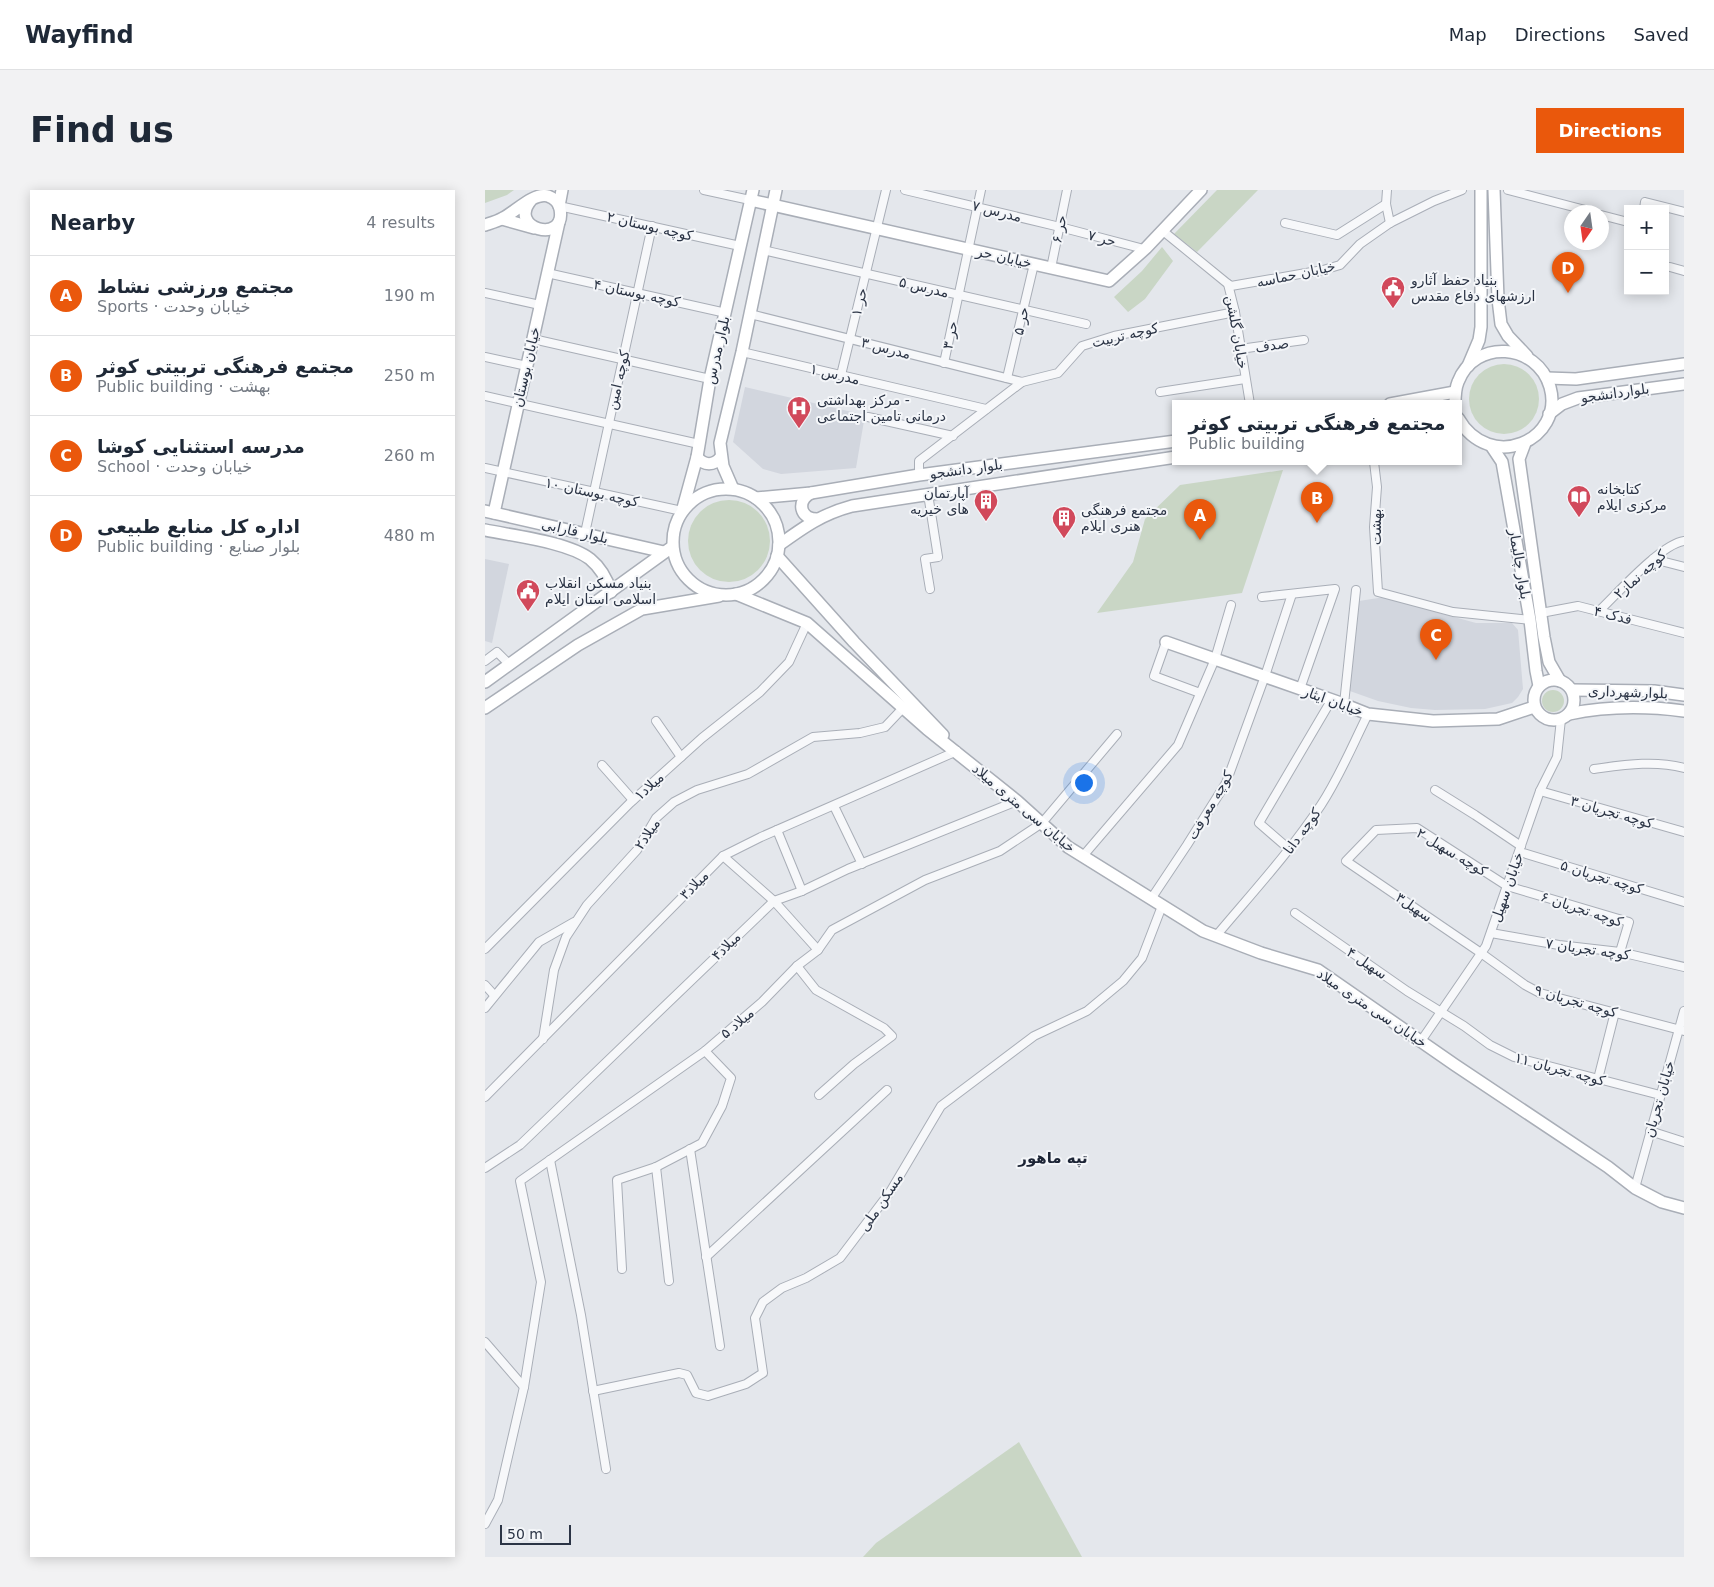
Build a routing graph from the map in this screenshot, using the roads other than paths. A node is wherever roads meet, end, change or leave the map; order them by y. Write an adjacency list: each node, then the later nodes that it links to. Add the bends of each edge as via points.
1 (562, 190): 19 (main road)
2 (704, 190): 15 (street)
3 (776, 190): 17 (main road, بلوار مدرس)
4 (886, 190): 33 (street, حر ۱)
5 (905, 190): 20 (street, مدرس ۷)
6 (981, 190): 20 (street, حر ۳)
7 (1067, 190): 31 (street, حر ۶)
8 (1201, 190): 34 (main road, خیابان حر)
9 (1462, 190): 28 (street, خیابان حماسه, via 1434,200)
10 (1481, 190): 66 (main road, via 1481,327 1479,340)
11 (1494, 190): 61 (main road, via 1501,324)
12 (1508, 190): 18 (street)
13 (1383, 191): 16 (street)
14 (537, 195): 19 (main road, via 557,201); 24 (main road); 32 (main road, via 526,212 528,221)
15 (752, 195): 17 (main road, خیابان حر); 35 (main road, بلوار مدرس)
16 (1386, 204): 27 (street, via 1337,235); 28 (street)
17 (773, 205): 33 (main road, خیابان حر); 38 (main road, بلوار مدرس)
18 (1566, 205)
19 (559, 206): 26 (main road); 30 (street, کوچه بوستان ۲)
20 (978, 206): 31 (street, مدرس ۷); 36 (street, حر ۳)
21 (1669, 210): 22 (street)
22 (1684, 212)
23 (1609, 217): 25 (street)
24 (502, 219): 29 (main road); 32 (main road)
25 (1624, 221)
26 (559, 222): 32 (main road, via 545,230); 43 (main road, خیابان بوستان)
27 (1285, 223)
28 (1390, 224): 45 (street, خیابان حماسه, via 1360,244 1340,265 1239,285)
29 (485, 225)
30 (652, 226): 35 (street, کوچه بوستان ۲); 47 (street, کوچه امین)
31 (1059, 227): 37 (street, حر ۷); 40 (street, حر ۶)
32 (535, 228)
33 (877, 228): 36 (main road, خیابان حر); 44 (street, حر ۱)
34 (1163, 231): 37 (main road, خیابان حر); 45 (street, خیابان گلشن)
35 (740, 246): 52 (main road, بلوار مدرس)
36 (969, 249): 39 (main road, خیابان حر); 48 (street, حر ۳)
37 (1144, 249): 40 (main road, خیابان حر, via 1109,281)
38 (763, 250): 44 (street, مدرس ۵); 53 (main road, بلوار مدرس)
39 (1034, 264): 40 (main road, خیابان حر); 50 (street, حر ۵)
40 (1051, 268)
41 (1670, 268): 42 (street)
42 (1684, 271)
43 (547, 273): 47 (street, کوچه بوستان ۴); 49 (main road, خیابان بوستان)
44 (865, 274): 48 (street, مدرس ۵); 56 (street, حر ۱)
45 (1228, 284): 51 (street, خیابان گلشن)
46 (485, 292): 49 (street)
47 (637, 293): 52 (street, کوچه بوستان ۴); 62 (street, کوچه امین)
48 (959, 295): 50 (street, مدرس ۵); 63 (street, حر ۳)
49 (540, 305): 55 (main road, خیابان بوستان)
50 (1023, 310): 54 (street, مدرس ۵); 68 (street, حر ۵)
51 (1235, 312): 58 (street, خیابان گلشن); 72 (street, کوچه تربیت, via 1114,336 1082,346 1058,373)
52 (726, 313): 70 (main road, بلوار مدرس)
53 (750, 314): 56 (street, مدرس ۳); 59 (main road, بلوار مدرس)
54 (1085, 324)
55 (533, 339): 62 (street); 65 (main road, خیابان بوستان)
56 (850, 339): 63 (street, مدرس ۳); 67 (street, حر ۱)
57 (1304, 340): 58 (street, صدف)
58 (1240, 349): 71 (street, خیابان گلشن)
59 (742, 352): 67 (street, مدرس ۱); 92 (main road, بلوار مدرس, via 721,443)
60 (485, 357): 65 (street)
61 (1528, 358): 66 (main road, via 1513,352 1496,351 1480,356); 69 (main road)
62 (623, 359): 70 (street); 84 (street, کوچه امین)
63 (944, 363): 68 (street, مدرس ۳)
64 (1684, 364): 69 (main road, بلواردانشجو, via 1576,379)
65 (527, 366): 80 (main road, خیابان بوستان)
66 (1467, 366): 75 (main road)
67 (841, 375): 81 (street, مدرس ۱)
68 (1007, 378): 72 (street, مدرس ۳)
69 (1547, 378): 82 (main road, via 1552,402)
70 (711, 379): 89 (main road, بلوار مدرس)
71 (1245, 379): 74 (street); 77 (street, خیابان گلشن)
72 (1022, 382): 81 (street, کوچه تربیت)
73 (1684, 384): 82 (main road, بلواردانشجو, via 1578,398)
74 (1160, 392)
75 (1455, 392): 78 (main road); 79 (main road)
76 (485, 396): 80 (street)
77 (1249, 400)
78 (1412, 400)
79 (1455, 400)
80 (518, 404): 84 (street); 96 (main road, خیابان بوستان)
81 (986, 409): 86 (street, کوچه تربیت)
82 (1549, 414): 88 (main road, via 1544,426)
83 (868, 417): 86 (street)
84 (609, 424): 89 (street); 99 (street, کوچه امین)
85 (1462, 429): 90 (main road, via 1481,443)
86 (953, 436): 97 (street, کوچه تربیت, via 919,461)
87 (1172, 442): 97 (main road, بلوار دانشجو)
88 (1525, 443): 90 (main road, via 1509,448); 124 (main road, بلوار چالیمار, via 1519,459)
89 (699, 444): 91 (main road, بلوار مدرس)
90 (1492, 446): 125 (main road, بلوار چالیمار, via 1502,462)
91 (697, 457): 92 (main road, via 709,464); 103 (main road, بلوار مدرس)
92 (721, 457): 98 (main road, بلوار مدرس)
93 (1172, 458): 101 (main road, بلوار دانشجو)
94 (1375, 465): 125 (street, بهشت, via 1377,487 1373,527 1379,592 1453,612)
95 (485, 468): 96 (street, کوچه بوستان ۱۰)
96 (503, 472): 99 (street, کوچه بوستان ۱۰); 104 (main road, خیابان بوستان)
97 (919, 476): 100 (main road, بلوار دانشجو)
98 (733, 489): 102 (main road); 103 (main road, via 705,492)
99 (594, 492): 103 (street, کوچه بوستان ۱۰); 108 (street, کوچه امین)
100 (811, 493): 102 (main road, بلوار دانشجو); 105 (main road, via 802,500 801,506 806,516)
101 (928, 494): 105 (main road, بلوار دانشجو, via 852,506); 115 (street, via 938,556 925,559)
102 (756, 498): 112 (main road, via 774,518)
103 (682, 510): 111 (main road)
104 (490, 512): 106 (main road, بلوار فارابی)
105 (817, 519): 112 (main road, بلوار دانشجو)
106 (565, 528): 108 (main road, بلوار فارابی); 110 (main road)
107 (485, 530): 110 (main road, بلوار فارابی)
108 (585, 533): 111 (main road, بلوار فارابی)
109 (1684, 541): 113 (street, کوچه نماز۲)
110 (562, 546): 117 (main road, بلوار فارابی, via 591,560 606,576)
111 (668, 550): 117 (main road); 120 (main road, via 695,586)
112 (778, 550): 118 (main road, via 766,577 753,588); 141 (main road, خیابان سی متری میلاد)
113 (1653, 559): 114 (street); 123 (street, کوچه نماز۲)
114 (1684, 567)
115 (930, 589)
116 (1356, 590): 142 (street)
117 (611, 592): 131 (main road)
118 (736, 594): 120 (main road); 126 (main road, خیابان سی متری میلاد)
119 (1292, 594): 121 (street); 132 (street, کوچه معرفت); 136 (street, via 1335,589)
120 (723, 595): 144 (main road, via 642,609 578,645)
121 (1262, 597)
122 (1231, 605): 129 (street)
123 (1599, 611): 124 (street, فدک ۴, via 1578,606); 127 (street, فدک ۴)
124 (1541, 613): 133 (main road, بلوار چالیمار, via 1549,662)
125 (1530, 620): 135 (main road, بلوار چالیمار)
126 (807, 623): 141 (main road, خیابان سی متری میلاد); 151 (street, میلاد۱, via 789,662 760,692)
127 (1684, 633)
128 (1166, 642): 129 (main road, خیابان ایثار); 138 (street, via 1154,676)
129 (1215, 659): 132 (main road, خیابان ایثار); 138 (street)
130 (485, 661): 131 (street, via 497,652)
131 (510, 665): 134 (main road)
132 (1265, 676): 136 (main road, خیابان ایثار); 171 (street, کوچه معرفت, via 1226,783)
133 (1560, 681): 135 (main road, via 1549,680); 137 (main road)
134 (485, 682)
135 (1539, 686): 143 (main road)
136 (1300, 689): 140 (main road, خیابان ایثار)
137 (1572, 690): 139 (main road, بلوارشهرداری, via 1654,691); 147 (main road, via 1574,702)
138 (1200, 693): 166 (street, via 1177,745)
139 (1684, 695)
140 (1332, 699): 142 (main road, خیابان ایثار); 163 (street, via 1259,823)
141 (907, 704): 150 (main road, خیابان سی متری میلاد, via 934,723); 176 (street, میلاد۲, via 885,727 860,733 813,737 747,774 697,790 674,802 656,818 637,850)
142 (1344, 704): 146 (main road, خیابان ایثار)
143 (1534, 706): 146 (main road, خیابان ایثار, via 1497,719 1433,721); 147 (main road, via 1547,719)
144 (485, 708)
145 (1684, 711): 147 (main road, via 1653,707 1596,708)
146 (1368, 714): 163 (street, کوچه دانا, via 1340,772)
147 (1565, 716): 156 (street, خیابان سهیل, via 1557,757)
148 (656, 721): 151 (street)
149 (1117, 734): 160 (street, میلاد ۵)
150 (957, 751): 158 (main road, خیابان سی متری میلاد); 159 (street, میلاد۳)
151 (681, 757): 157 (street, میلاد۱)
152 (602, 765): 157 (street)
153 (1684, 768): 154 (street, via 1667,764 1638,764)
154 (1594, 769)
155 (1435, 790): 164 (street, کوچه تجریان ۵)
156 (1540, 791): 162 (street, کوچه تجریان ۳); 164 (street, خیابان سهیل)
157 (633, 800): 179 (street, میلاد۱)
158 (1017, 801): 160 (main road, خیابان سی متری میلاد); 168 (street, میلاد۴)
159 (834, 806): 161 (street, میلاد۳); 168 (street)
160 (1042, 824): 166 (main road, خیابان سی متری میلاد); 180 (street, میلاد ۵, via 1000,851 925,880 833,930)
161 (777, 830): 165 (street, میلاد۳); 170 (street)
162 (1684, 832)
163 (1289, 849): 178 (street, کوچه دانا)
164 (1520, 849): 169 (street, خیابان سهیل); 173 (street, کوچه تجریان ۵)
165 (723, 856): 172 (street); 192 (street, میلاد۳)
166 (1083, 856): 171 (main road, خیابان سی متری میلاد)
167 (1346, 861): 169 (street, کوچه سهیل ۲, via 1376,830 1417,828); 182 (street, سهیل۳)
168 (862, 864): 170 (street, میلاد۴)
169 (1507, 886): 177 (street, خیابان سهیل); 181 (street, کوچه تجریان ۶, via 1629,922)
170 (802, 890): 172 (street, میلاد۴)
171 (1151, 898): 174 (main road, خیابان سی متری میلاد)
172 (774, 901): 180 (street); 205 (street, میلاد۴, via 520,1145)
173 (1684, 902)
174 (1162, 906): 178 (main road, خیابان سی متری میلاد); 214 (street, مسکن ملی, via 1142,958 1123,981 1087,1011 1034,1036 941,1106 890,1192 840,1258 763,1302 755,1318 763,1374 746,1384 708,1396 696,1393 687,1375 679,1372)
175 (1295, 914): 188 (street, سهیل ۴)
176 (577, 920): 186 (street, via 539,942); 192 (street, میلاد۲, via 566,936 554,970)
177 (1491, 933): 181 (street, کوچه تجریان ۷); 182 (street, خیابان سهیل)
178 (1216, 936): 193 (main road, خیابان سی متری میلاد, via 1318,970)
179 (485, 949)
180 (818, 950): 183 (street, میلاد ۵)
181 (1620, 952): 184 (street, کوچه تجریان ۷)
182 (1481, 953): 188 (street, خیابان سهیل); 190 (street, کوچه تجریان ۹, via 1540,993)
183 (797, 966): 194 (street, میلاد ۵, via 762,1002); 197 (street, via 816,990 892,1036)
184 (1684, 967)
185 (485, 985): 186 (street)
186 (494, 995): 187 (street)
187 (485, 1008)
188 (1440, 1011): 193 (street, خیابان سهیل); 195 (street, کوچه تجریان ۱۱, via 1513,1057)
189 (1684, 1011): 191 (street, خیابان تجریان)
190 (1615, 1012): 191 (street, کوچه تجریان ۹); 195 (street)
191 (1681, 1030): 198 (street, خیابان تجریان)
192 (543, 1039): 199 (street, میلاد۳)
193 (1421, 1041): 206 (main road, خیابان سی متری میلاد)
194 (705, 1051): 202 (street, via 731,1078 722,1106 702,1143); 203 (street, میلاد ۵)
195 (1598, 1079): 198 (street, کوچه تجریان ۱۱)
196 (887, 1090): 208 (street)
197 (819, 1095)
198 (1661, 1095): 200 (street, خیابان تجریان)
199 (485, 1097)
200 (1650, 1131): 201 (street); 206 (street, خیابان تجریان)
201 (1684, 1142)
202 (690, 1149): 204 (street); 208 (street)
203 (550, 1160): 213 (street, میلاد ۵, via 520,1181 541,1282); 214 (street)
204 (656, 1167): 209 (street, via 617,1180); 210 (street)
205 (485, 1168)
206 (1635, 1188): 207 (main road, خیابان سی متری میلاد, via 1662,1202)
207 (1684, 1208)
208 (706, 1257): 212 (street)
209 (622, 1269)
210 (669, 1280)
211 (485, 1342): 213 (street)
212 (719, 1346)
213 (524, 1387): 216 (street, via 498,1500)
214 (593, 1391): 215 (street)
215 (606, 1469)
216 (485, 1524)

